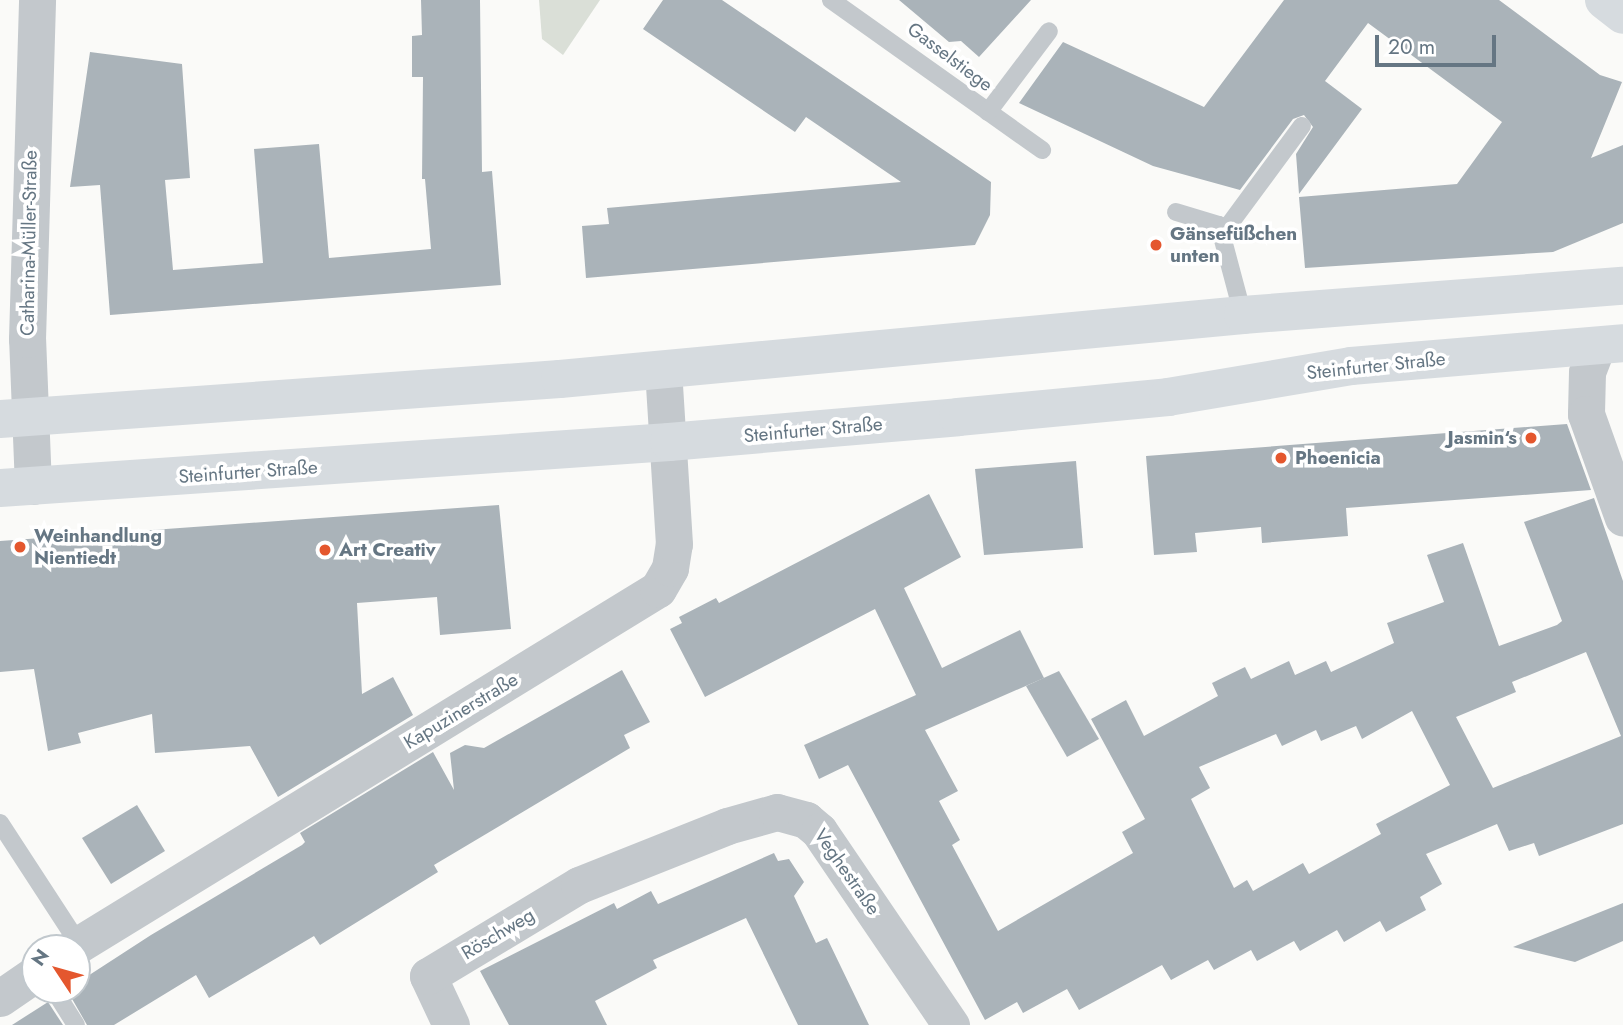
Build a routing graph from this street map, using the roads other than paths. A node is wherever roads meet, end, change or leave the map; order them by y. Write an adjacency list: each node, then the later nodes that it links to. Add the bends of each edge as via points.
1 (37, 0): 15 (street, Catharina-Müller-Straße)
2 (831, 0): 6 (lane, Gasselstiege)
3 (1604, 0): 4 (main road)
4 (1623, 15)
5 (1049, 31): 6 (lane)
6 (988, 112): 8 (lane, Gasselstiege)
7 (1303, 127): 10 (lane)
8 (1042, 150)
9 (1176, 212): 10 (lane, via 1209,219)
10 (1223, 233): 12 (lane, via 1228,268)
11 (1623, 286): 12 (main road)
12 (1240, 299): 14 (main road)
13 (1610, 344): 16 (main road, Steinfurter Straße, via 1352,366 1168,397); 18 (street, via 1587,372 1586,414)
14 (663, 370): 15 (main road); 16 (street, Kapuzinerstraße)
15 (14, 418): 17 (street, Catharina-Müller-Straße)
16 (669, 443): 17 (main road, Steinfurter Straße); 22 (street, Kapuzinerstraße, via 674,544 670,568 658,589)
17 (17, 487)
18 (1623, 518)
19 (0, 823): 21 (lane)
20 (616, 871): 27 (street, Röschweg, via 579,884 428,976); 28 (street, Veghestraße, via 760,816 777,812 806,820 819,831)
21 (69, 934)
22 (91, 937)
23 (21, 984): 24 (street)
24 (0, 998)
25 (63, 1004): 26 (lane)
26 (76, 1025)
27 (451, 1025)
28 (951, 1025)

